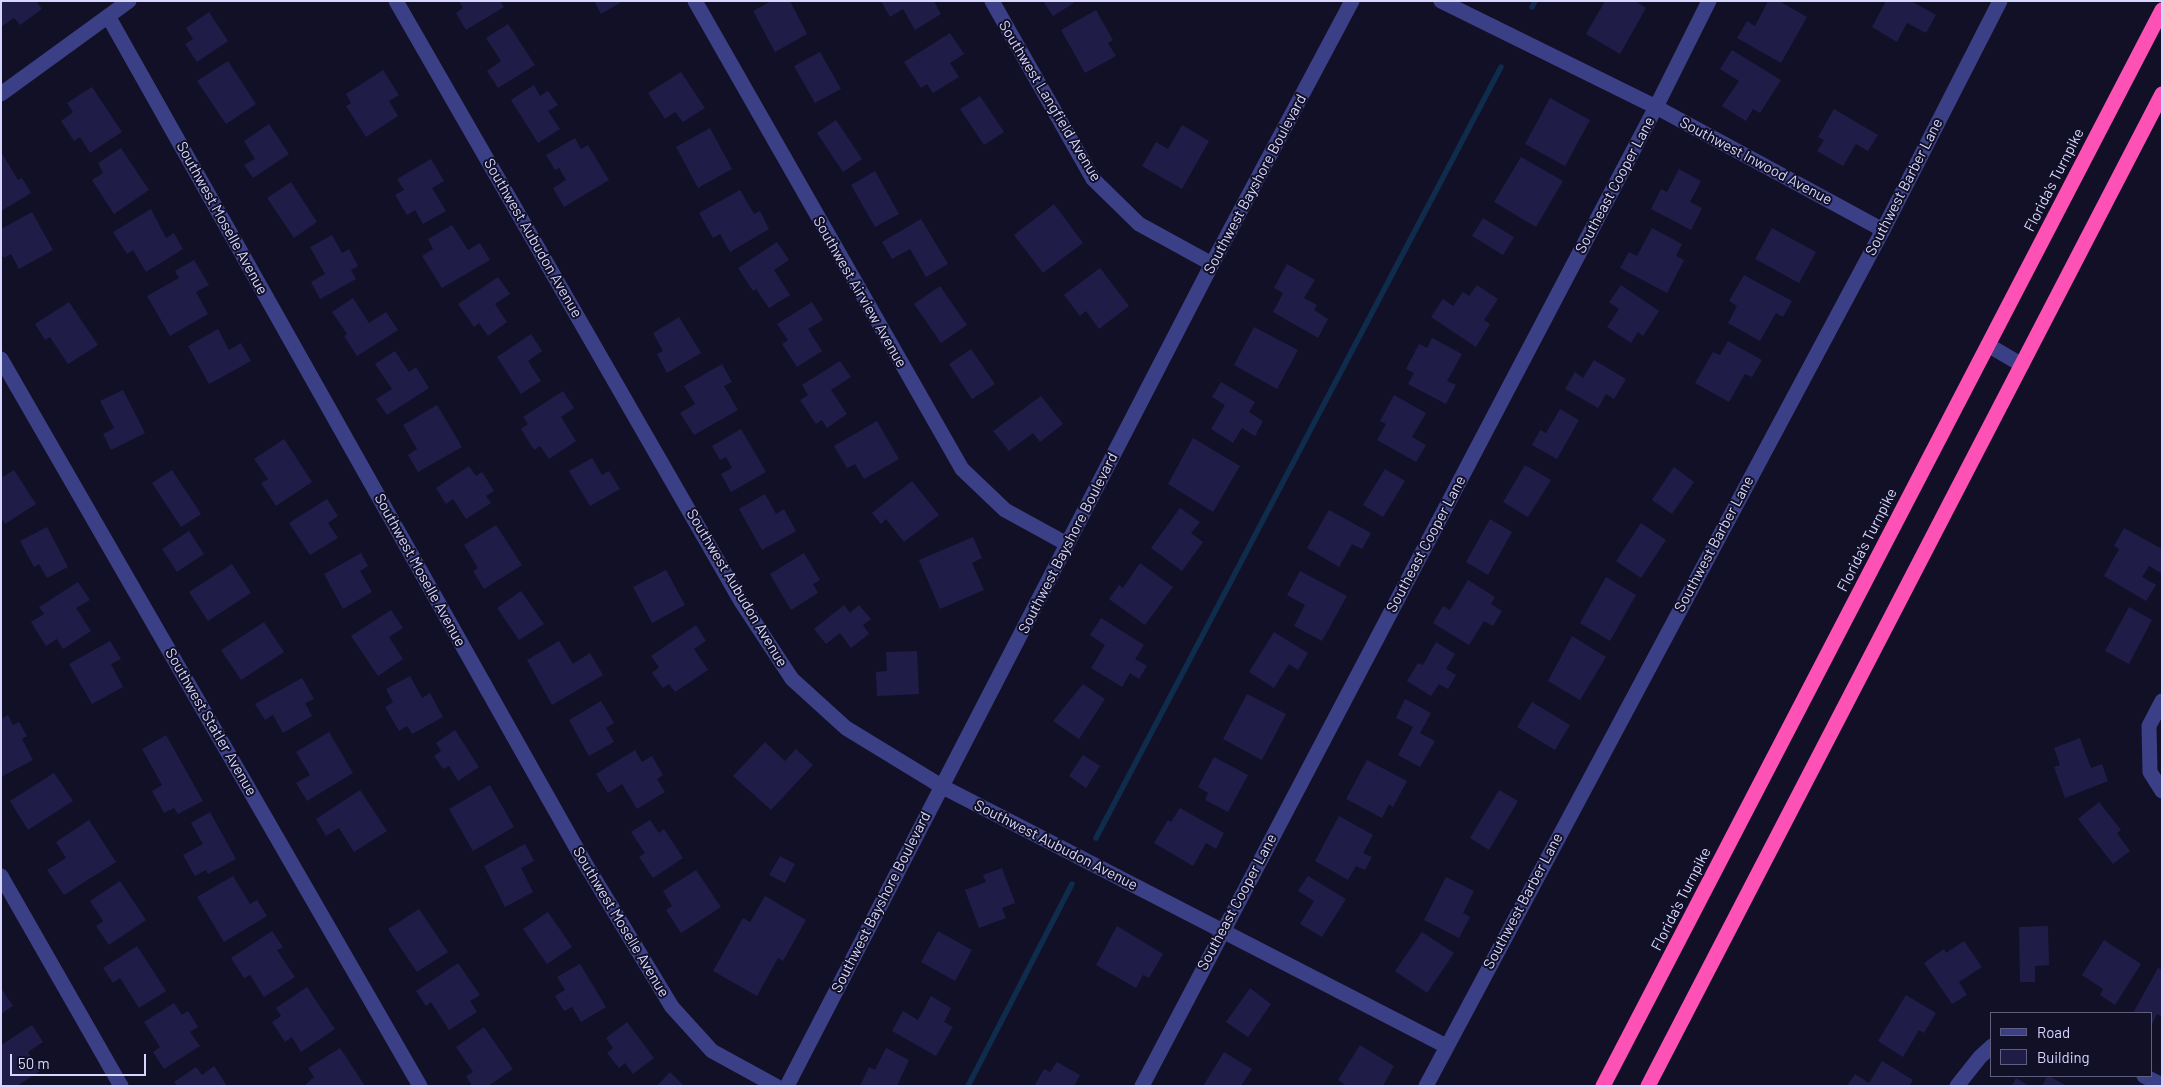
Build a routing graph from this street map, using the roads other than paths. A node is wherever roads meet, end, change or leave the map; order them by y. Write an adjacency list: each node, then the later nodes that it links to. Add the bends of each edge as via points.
1 (129, 1): 10 (street)
2 (396, 1): 21 (street, Southwest Aubudon Avenue, via 742,603 792,679 846,728)
3 (695, 1): 19 (street, Southwest Airview Avenue, via 962,469 1005,510)
4 (992, 1): 15 (street, Southwest Langfield Avenue, via 1093,179 1139,224)
5 (1352, 1): 15 (street, Southwest Bayshore Boulevard)
6 (1441, 1): 13 (street, Southwest Inwood Avenue)
7 (1709, 1): 13 (street, Southeast Cooper Lane)
8 (2000, 1): 14 (street, Southwest Barber Lane)
9 (2162, 10): 16 (highway, Florida's Turnpike)
10 (108, 16): 11 (street); 31 (street, Southwest Moselle Avenue, via 586,865 672,1007 712,1051)
11 (1, 94)
12 (2162, 94): 18 (highway)
13 (1656, 107): 14 (street, Southwest Inwood Avenue); 24 (street, Southeast Cooper Lane)
14 (1883, 230): 25 (street, Southwest Barber Lane)
15 (1212, 264): 19 (street, Southwest Bayshore Boulevard)
16 (1988, 345): 18 (street); 35 (highway, Florida's Turnpike)
17 (1, 359): 30 (street, Southwest Statler Avenue)
18 (2022, 365): 36 (highway)
19 (1067, 544): 21 (street, Southwest Bayshore Boulevard)
20 (2162, 701): 22 (street, via 2149,726 2150,772)
21 (941, 786): 24 (street, Southwest Aubudon Avenue); 32 (street, Southwest Bayshore Boulevard)
22 (2162, 791)
23 (1, 876): 29 (street)
24 (1222, 930): 25 (street, Southwest Aubudon Avenue); 33 (street, Southeast Cooper Lane)
25 (1446, 1046): 34 (street, Southwest Barber Lane)
26 (1990, 1048): 37 (street)
27 (2146, 1077): 28 (street)
28 (2162, 1085)
29 (121, 1086)
30 (420, 1086)
31 (776, 1086)
32 (787, 1086)
33 (1142, 1086)
34 (1426, 1086)
35 (1604, 1086)
36 (1648, 1086)
37 (1958, 1086)

